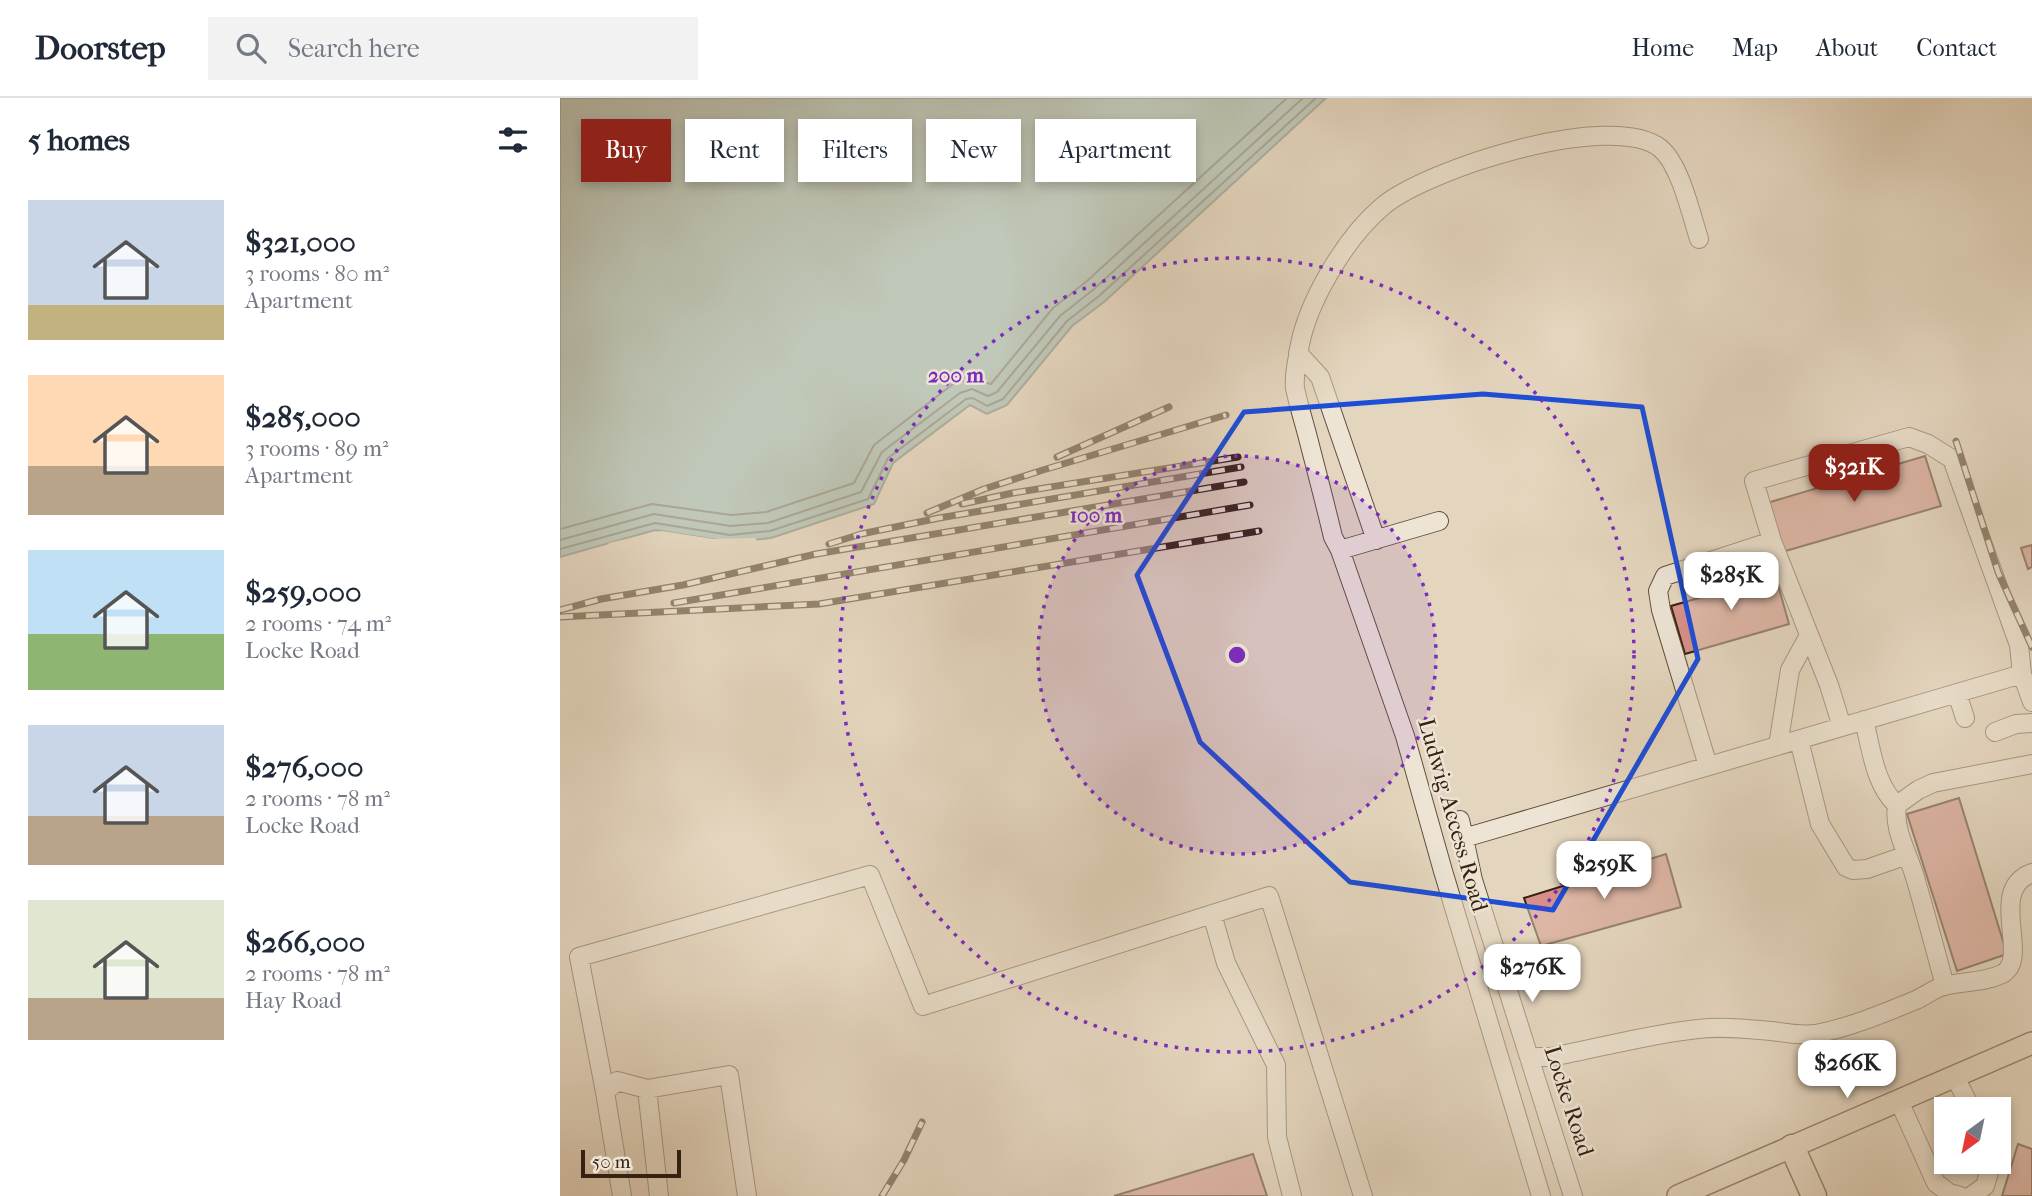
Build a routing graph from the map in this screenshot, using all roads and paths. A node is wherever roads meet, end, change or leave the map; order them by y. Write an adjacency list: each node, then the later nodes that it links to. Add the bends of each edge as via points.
1 (1699, 239): 2 (street, Ludwig Access Road, via 1671,161 1647,140 1566,138 1518,149 1421,183 1383,205 1349,242 1324,283)
2 (1298, 353): 4 (street, via 1321,377); 6 (street, Ludwig Access Road, via 1295,386)
3 (1439, 522): 4 (street)
4 (1376, 540): 6 (street)
5 (1772, 541): 7 (street); 8 (street, via 1754,481 1909,437 1928,444 1952,459 2019,645); 19 (street, via 1664,576 1658,591)
6 (1340, 550): 41 (street, Ludwig Access Road, via 1405,736)
7 (1808, 638): 14 (street); 17 (street, via 1790,670)
8 (2022, 674): 9 (street); 10 (street)
9 (1957, 693): 11 (street); 12 (street)
10 (2032, 702)
11 (1965, 718)
12 (1864, 720): 14 (street); 20 (street, via 1881,781)
13 (2032, 723): 15 (street)
14 (1842, 727): 16 (street)
15 (1995, 732)
16 (1799, 740): 17 (street); 23 (street, via 1820,824 1846,867 1867,869)
17 (1778, 746): 19 (street)
18 (2032, 764): 20 (street, via 1933,783)
19 (1708, 766): 22 (street)
20 (1897, 805): 23 (street, via 1895,816)
21 (1460, 820): 22 (street, Locke Road)
22 (1464, 838): 28 (street, Locke Road)
23 (1907, 855): 26 (street)
24 (2032, 873): 26 (street, via 2018,881 2014,890 2014,964 1992,978)
25 (1212, 914): 31 (street, via 923,1006 870,876 579,957); 39 (street, via 1226,963 1276,1065 1277,1137); 40 (street, via 1269,897)
26 (1945, 986): 28 (street, via 1891,1010 1812,1034 1697,1029 1551,1057)
27 (2032, 1043): 29 (main road)
28 (1529, 1057): 42 (street, Locke Road)
29 (1955, 1077): 32 (street); 33 (main road)
30 (647, 1089): 31 (street, via 617,1081); 37 (street); 38 (street, via 729,1075)
31 (606, 1092): 36 (street)
32 (1965, 1097)
33 (1899, 1101): 34 (main road); 45 (street, via 1936,1184)
34 (1792, 1147): 43 (main road); 44 (highway)
35 (1990, 1174): 46 (street, via 1986,1186)
36 (622, 1196)
37 (659, 1196)
38 (747, 1196)
39 (1292, 1196)
40 (1363, 1196)
41 (1541, 1196)
42 (1573, 1196)
43 (1678, 1196)
44 (1814, 1196)
45 (1960, 1196)
46 (1971, 1196)

